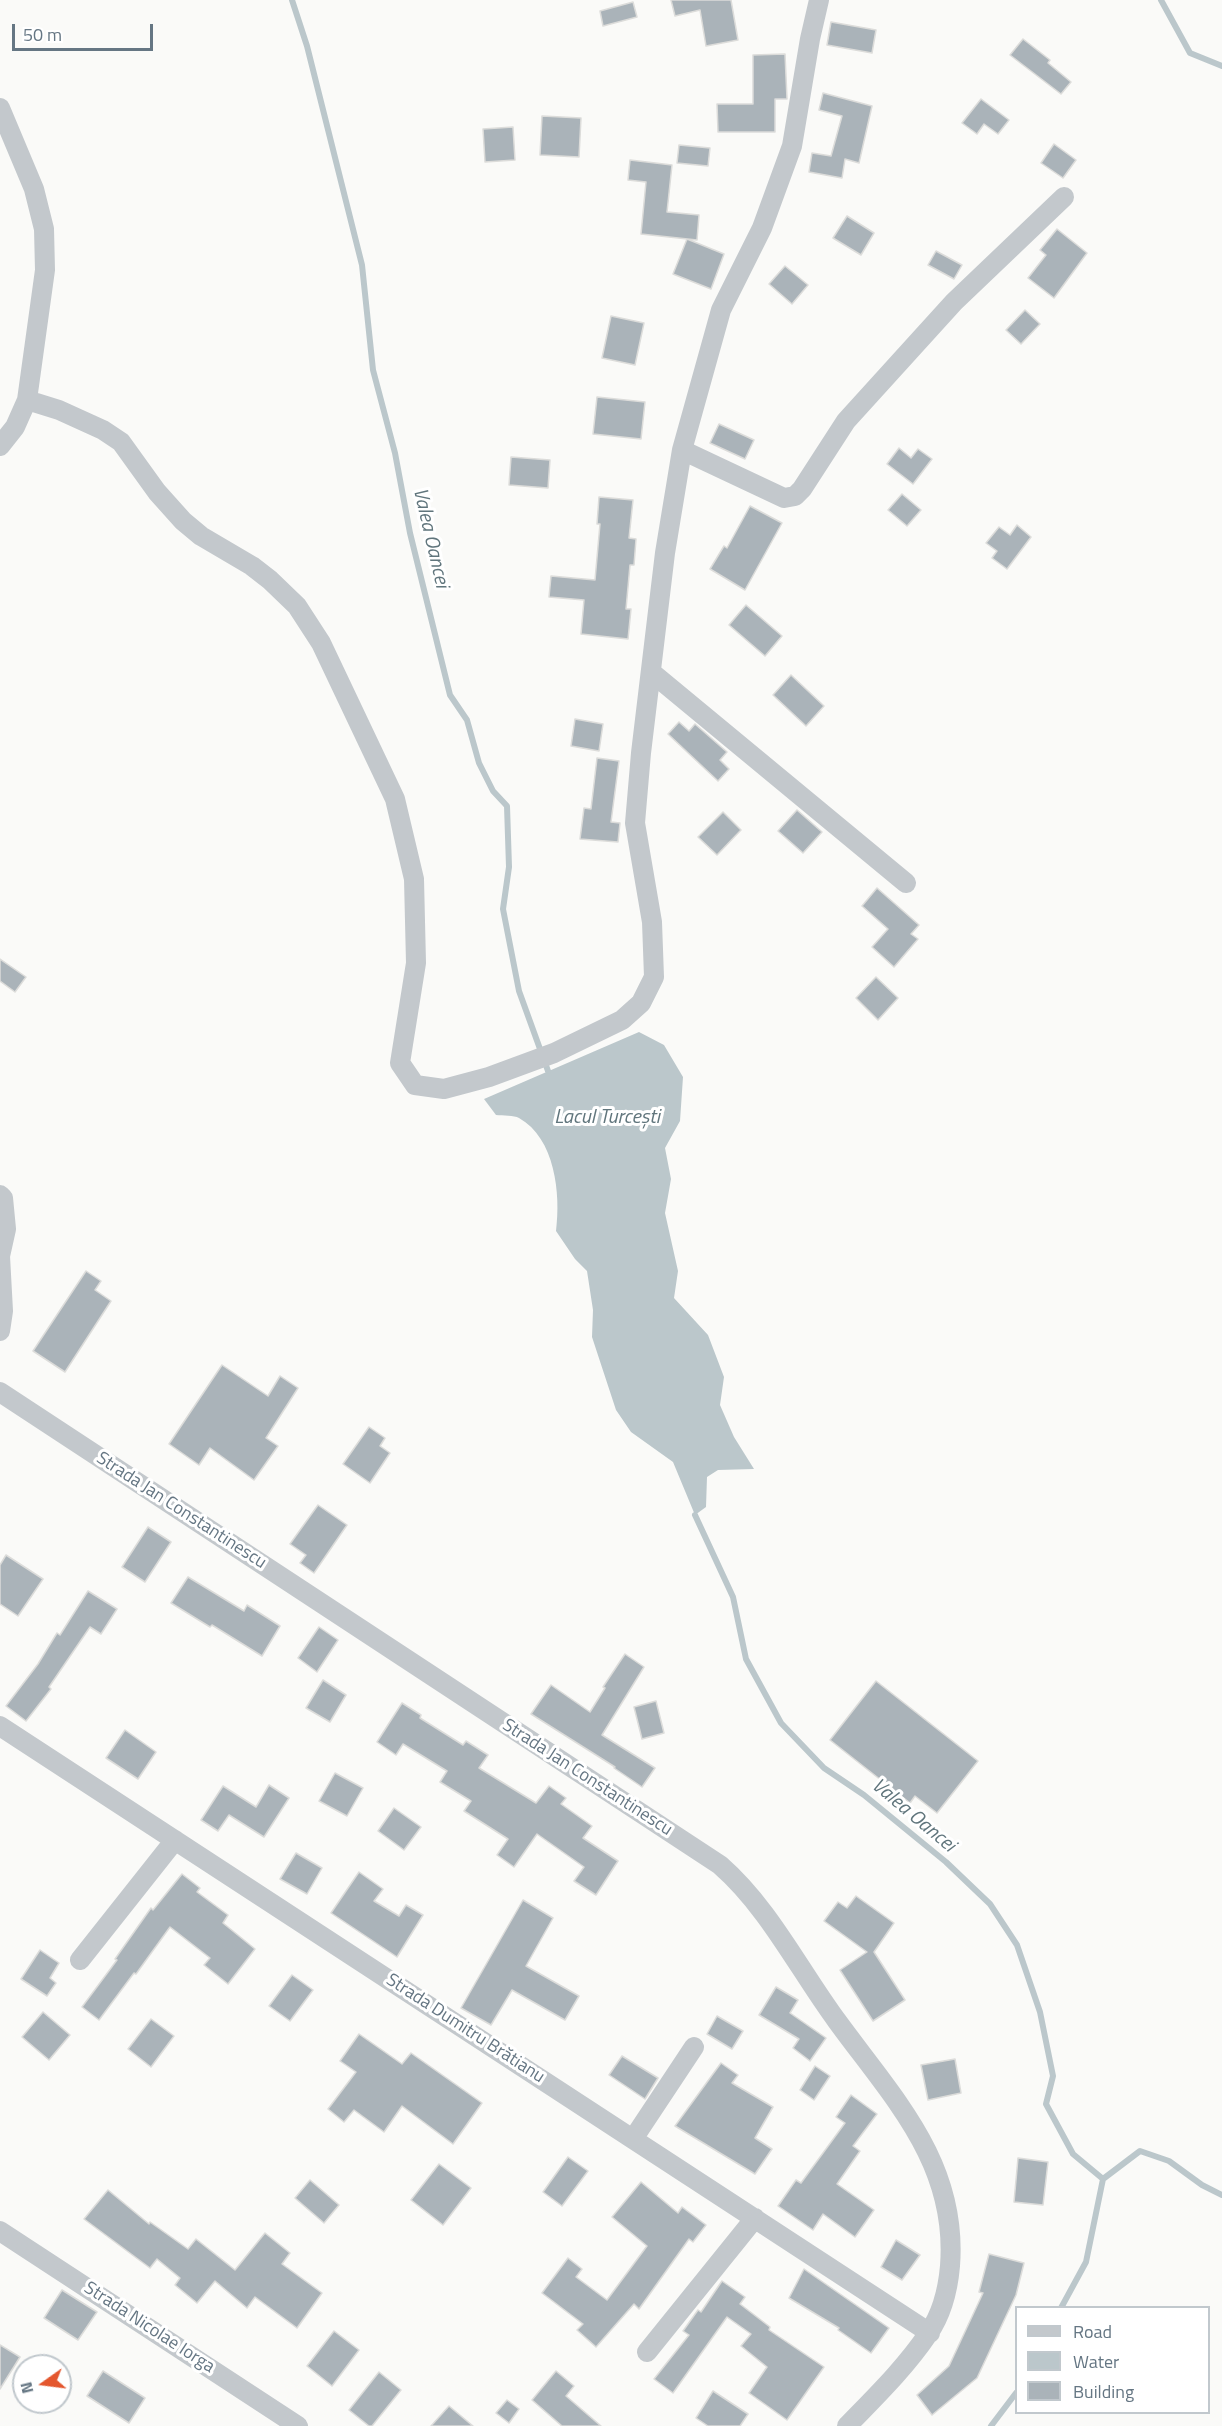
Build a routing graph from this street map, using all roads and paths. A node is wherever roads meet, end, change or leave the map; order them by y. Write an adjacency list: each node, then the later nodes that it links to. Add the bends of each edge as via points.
1 (819, 0): 6 (street, via 792,146 762,228 721,310)
2 (0, 108): 4 (street, via 34,189 44,229 45,270)
3 (1064, 197): 6 (street, via 954,303 846,421 795,496 784,498)
4 (27, 400): 5 (street, via 15,427); 7 (street, via 59,410 121,442 183,521 261,573 297,606 321,643 396,799 414,879 416,963 400,1063 415,1085 444,1089 489,1077 554,1053 622,1020 641,1003 654,977 652,922 635,824)
5 (0, 446)
6 (681, 450): 7 (street)
7 (651, 672): 8 (street)
8 (906, 883)
9 (0, 1195): 10 (street, via 6,1229 0,1256)
10 (0, 1331)
11 (0, 1392): 19 (street, Strada Jan Constantinescu, via 720,1865 740,1882 918,2132 936,2168 947,2203 951,2248 948,2290)
12 (0, 1726): 13 (street, Strada Dumitru Brătianu)
13 (175, 1840): 14 (street); 16 (street, Strada Dumitru Brătianu)
14 (80, 1960)
15 (694, 2047): 16 (street)
16 (633, 2139): 17 (street, Strada Dumitru Brătianu)
17 (755, 2218): 19 (street, Strada Dumitru Brătianu); 20 (street)
18 (0, 2231): 21 (street, Strada Nicolae Iorga)
19 (930, 2333): 22 (street, Strada Jan Constantinescu)
20 (647, 2352)
21 (298, 2426)
22 (847, 2426)

